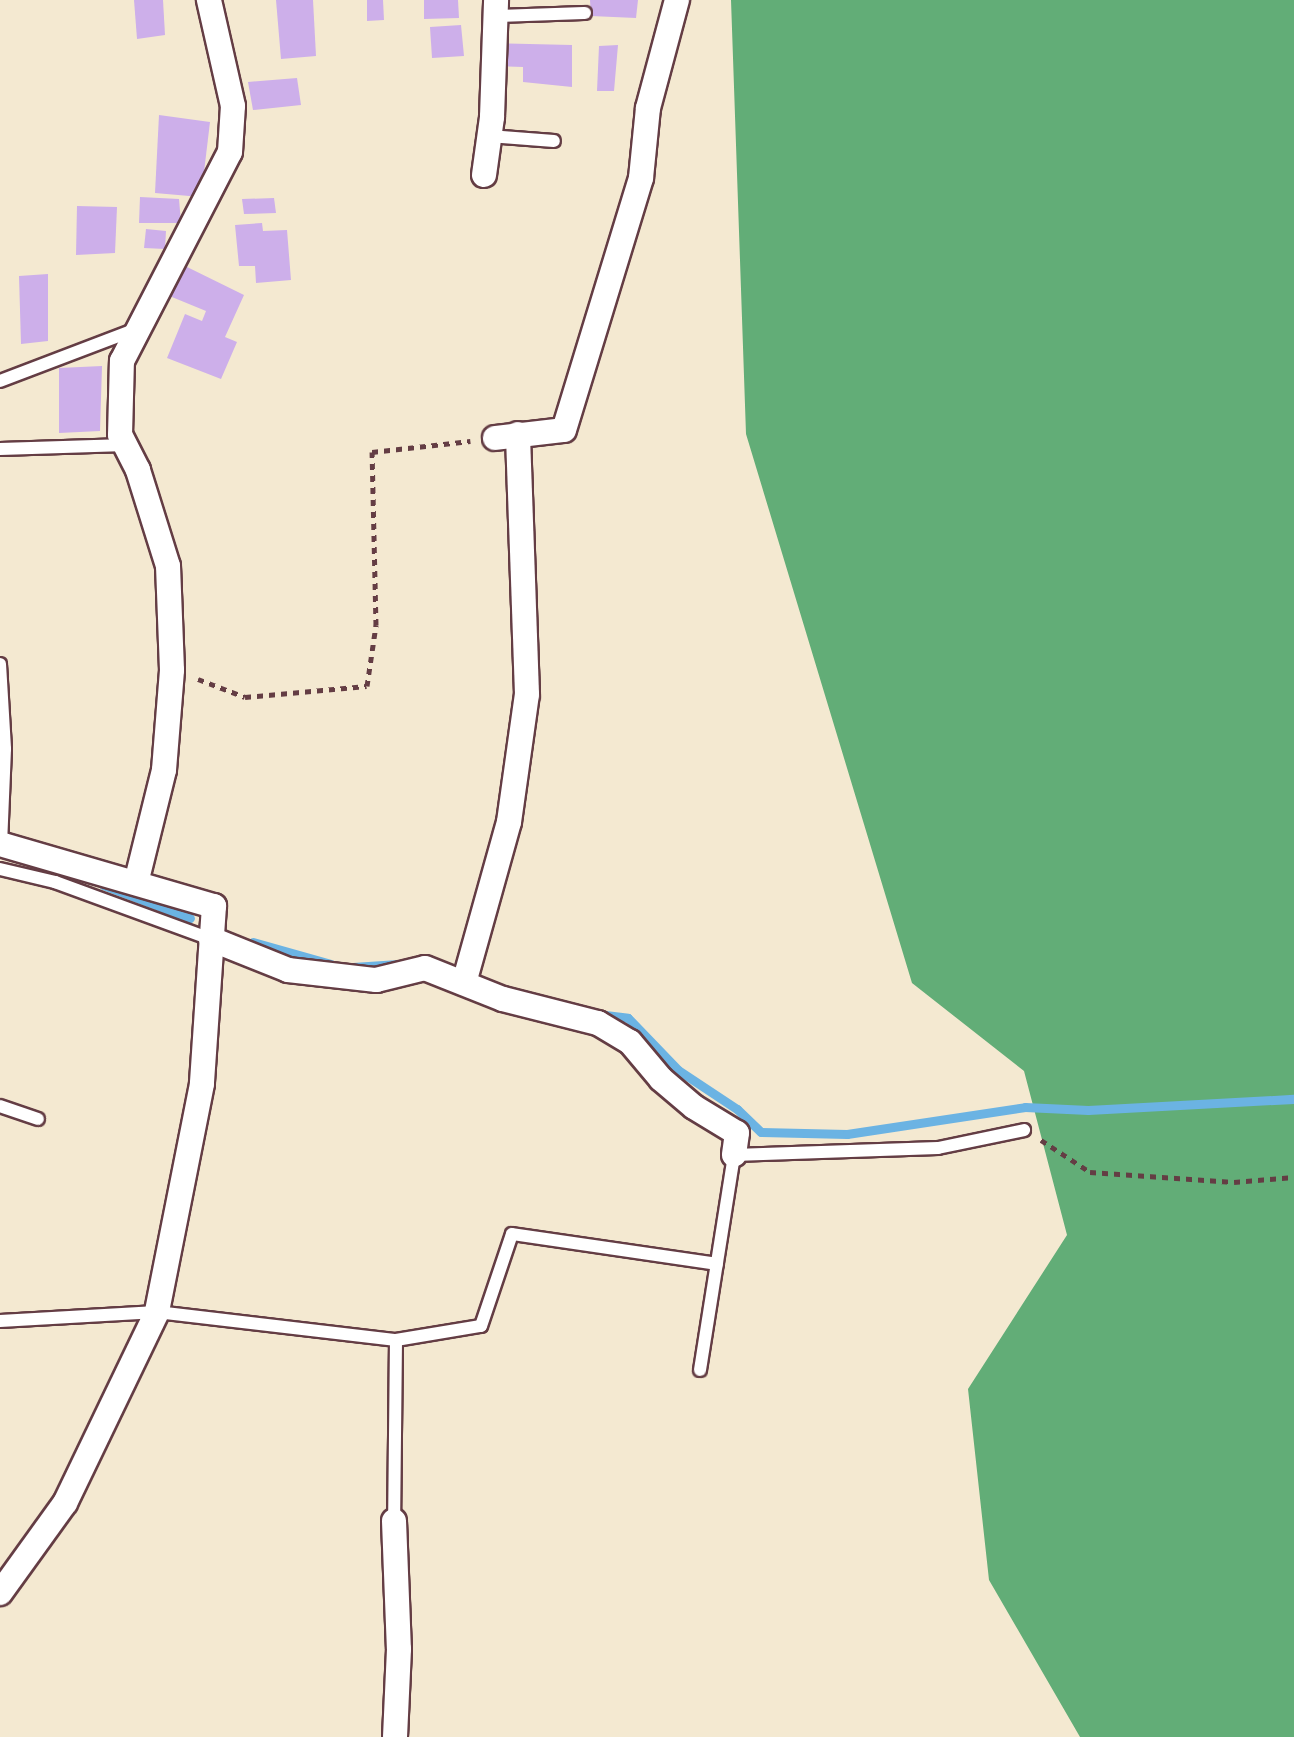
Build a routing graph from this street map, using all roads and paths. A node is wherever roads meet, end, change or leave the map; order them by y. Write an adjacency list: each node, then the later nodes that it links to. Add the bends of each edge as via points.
1 (209, 0): 8 (street, via 233,106 230,152)
2 (677, 0): 10 (street, via 648,108 641,178 564,430)
3 (496, 8): 4 (lane); 5 (street)
4 (585, 13)
5 (489, 136): 6 (lane); 7 (street)
6 (554, 141)
7 (484, 175)
8 (137, 329): 9 (lane); 11 (street, via 122,361 120,435)
9 (0, 381)
10 (506, 436): 14 (path, via 372,452 376,625 367,686 245,697); 19 (street, via 527,694 509,822)
11 (126, 445): 12 (lane); 14 (street, via 168,566)
12 (0, 449)
13 (0, 664): 15 (lane, via 5,749)
14 (172, 670): 17 (street, via 164,770)
15 (0, 844): 17 (street)
16 (0, 869): 18 (lane, via 55,882)
17 (137, 879): 18 (street, via 214,906)
18 (211, 939): 19 (street, via 288,970 376,980 425,968); 26 (street, via 202,1084)
19 (464, 983): 23 (street, via 598,1023 630,1042 672,1088 737,1133)
20 (0, 1106): 21 (lane)
21 (38, 1119)
22 (1024, 1130): 23 (lane, via 938,1148); 24 (path, via 1090,1172 1234,1182)
23 (734, 1155): 25 (lane)
24 (1294, 1177)
25 (717, 1264): 28 (lane, via 512,1234 481,1326); 29 (lane)
26 (157, 1312): 27 (lane); 28 (lane); 31 (street, via 65,1503)
27 (0, 1321)
28 (396, 1340): 30 (lane)
29 (700, 1370)
30 (394, 1521): 32 (street, via 399,1649)
31 (0, 1593)
32 (395, 1737)

